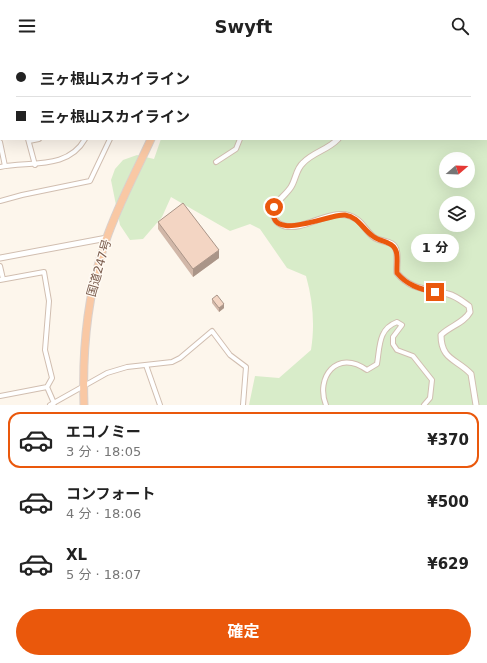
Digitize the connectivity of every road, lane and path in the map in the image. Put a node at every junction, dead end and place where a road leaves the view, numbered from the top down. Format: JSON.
{"nodes":[{"id":1,"x":28,"y":140,"type":"edge"},
{"id":2,"x":84,"y":140,"type":"edge"},
{"id":3,"x":110,"y":140,"type":"edge"},
{"id":4,"x":150,"y":140,"type":"edge"},
{"id":5,"x":240,"y":140,"type":"edge"},
{"id":6,"x":337,"y":140,"type":"edge"},
{"id":7,"x":0,"y":142,"type":"edge"},
{"id":8,"x":216,"y":162,"type":"dead end"},
{"id":9,"x":35,"y":165,"type":"junction"},
{"id":10,"x":5,"y":166,"type":"junction"},
{"id":11,"x":0,"y":167,"type":"edge"},
{"id":12,"x":0,"y":201,"type":"edge"},
{"id":13,"x":107,"y":238,"type":"junction"},
{"id":14,"x":0,"y":258,"type":"edge"},
{"id":15,"x":0,"y":266,"type":"edge"},
{"id":16,"x":1,"y":279,"type":"edge"},
{"id":17,"x":146,"y":365,"type":"junction"},
{"id":18,"x":47,"y":387,"type":"junction"},
{"id":19,"x":83,"y":388,"type":"junction"},
{"id":20,"x":0,"y":396,"type":"edge"},
{"id":21,"x":52,"y":404,"type":"edge"},
{"id":22,"x":84,"y":405,"type":"edge"},
{"id":23,"x":160,"y":405,"type":"edge"},
{"id":24,"x":243,"y":405,"type":"edge"},
{"id":25,"x":326,"y":405,"type":"edge"},
{"id":26,"x":424,"y":405,"type":"edge"},
{"id":27,"x":476,"y":405,"type":"edge"}],
"edges":[{"from":1,"to":9,"type":"street"},
{"from":2,"to":9,"type":"street"},
{"from":3,"to":12,"type":"street"},
{"from":4,"to":13,"type":"highway","name":"国道247号"},
{"from":5,"to":8,"type":"street"},
{"from":6,"to":27,"type":"street"},
{"from":7,"to":10,"type":"street"},
{"from":9,"to":10,"type":"street"},
{"from":10,"to":11,"type":"street"},
{"from":13,"to":14,"type":"street"},
{"from":13,"to":19,"type":"highway","name":"国道247号"},
{"from":15,"to":16,"type":"street"},
{"from":16,"to":18,"type":"street"},
{"from":17,"to":19,"type":"street"},
{"from":17,"to":23,"type":"street"},
{"from":17,"to":24,"type":"street"},
{"from":18,"to":20,"type":"street"},
{"from":18,"to":21,"type":"street"},
{"from":19,"to":21,"type":"street"},
{"from":19,"to":22,"type":"highway","name":"国道247号"},
{"from":25,"to":26,"type":"street"}]}
